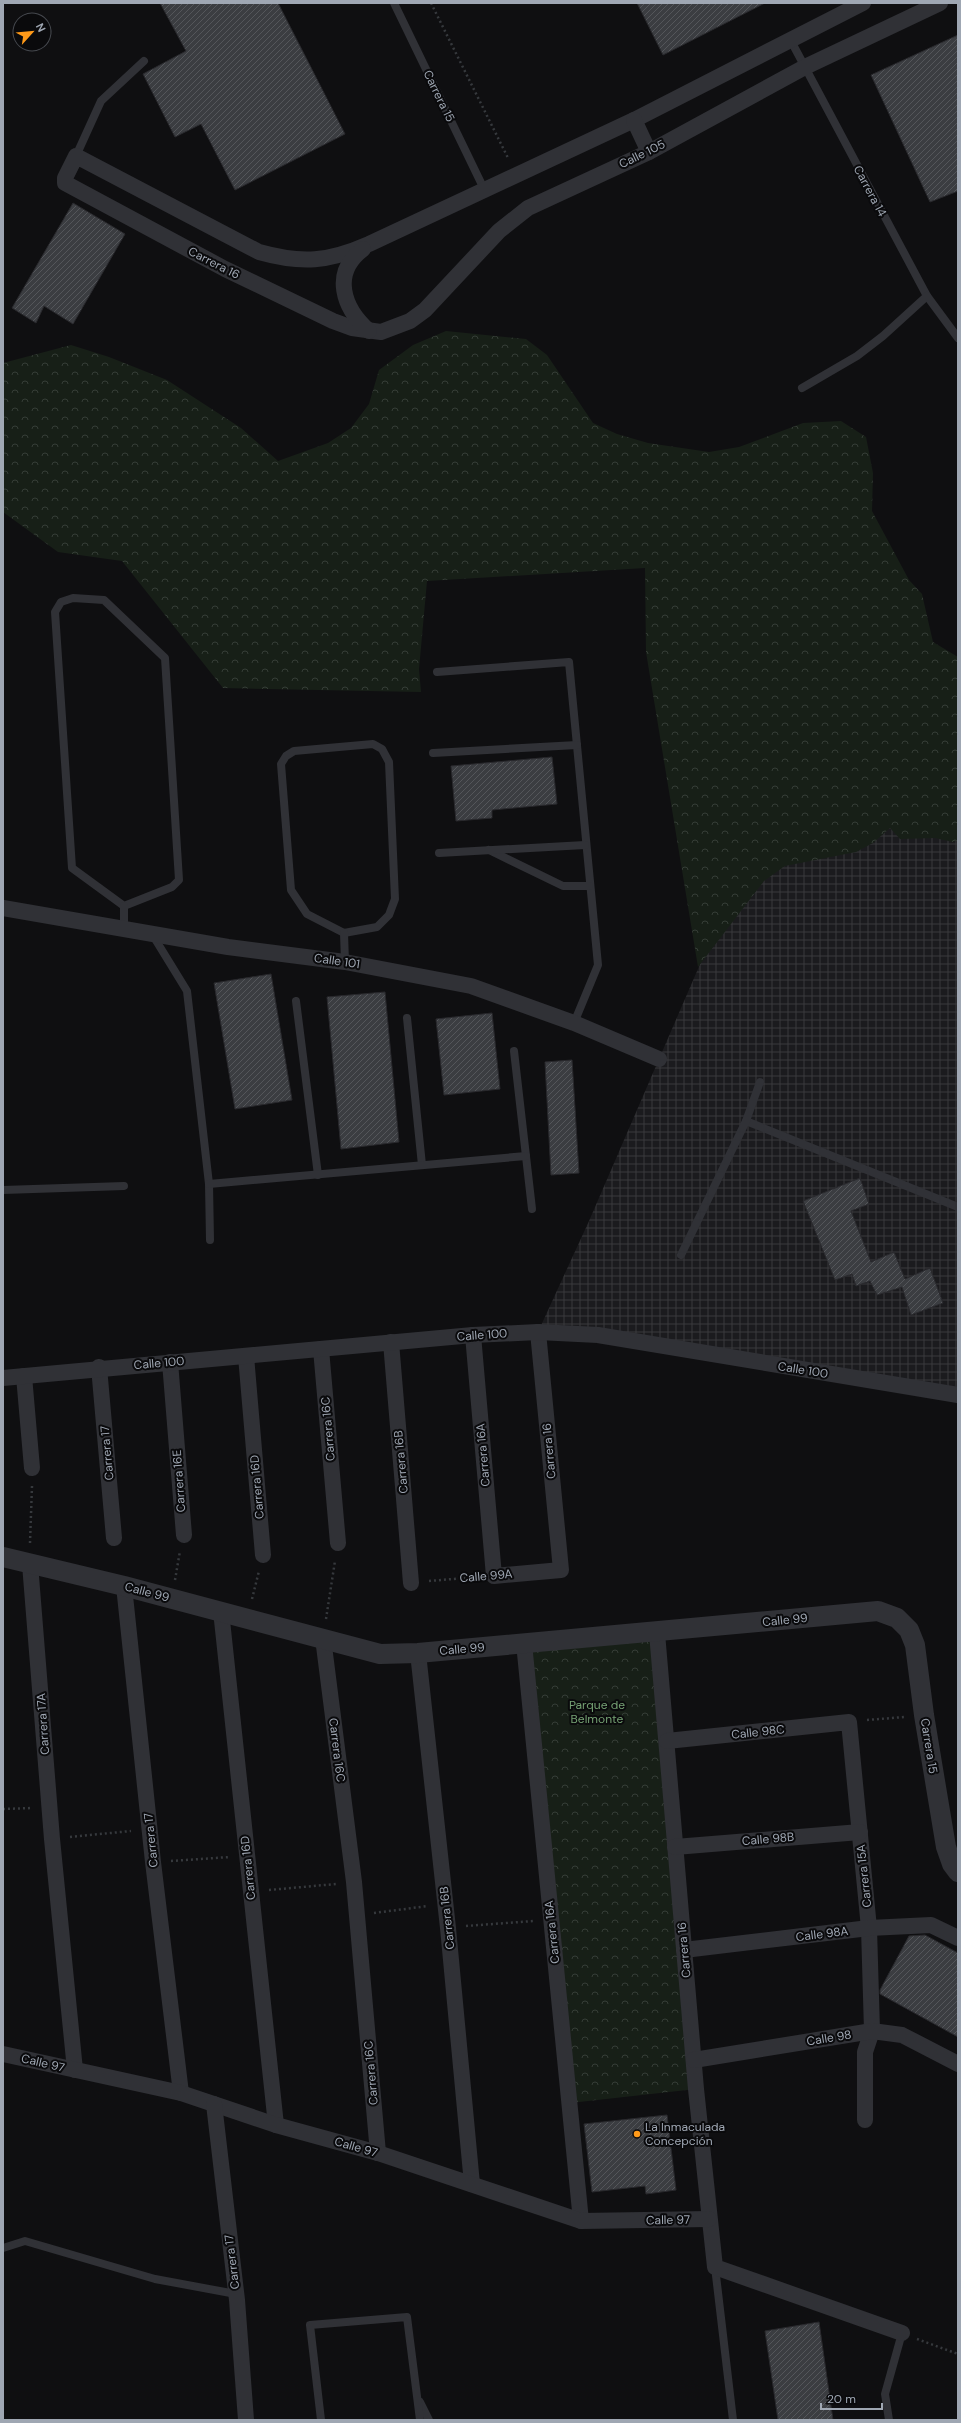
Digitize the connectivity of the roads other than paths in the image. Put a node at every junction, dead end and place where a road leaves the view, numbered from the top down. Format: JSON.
{"nodes":[{"id":1,"x":394,"y":3,"type":"edge"},
{"id":2,"x":862,"y":3,"type":"edge"},
{"id":3,"x":940,"y":3,"type":"edge"},
{"id":4,"x":790,"y":39,"type":"junction"},
{"id":5,"x":144,"y":61,"type":"dead end"},
{"id":6,"x":805,"y":67,"type":"junction"},
{"id":7,"x":634,"y":120,"type":"junction"},
{"id":8,"x":649,"y":152,"type":"junction"},
{"id":9,"x":76,"y":156,"type":"junction"},
{"id":10,"x":484,"y":189,"type":"junction"},
{"id":11,"x":369,"y":244,"type":"junction"},
{"id":12,"x":927,"y":296,"type":"junction"},
{"id":13,"x":369,"y":330,"type":"junction"},
{"id":14,"x":958,"y":338,"type":"edge"},
{"id":15,"x":802,"y":388,"type":"dead end"},
{"id":16,"x":437,"y":672,"type":"dead end"},
{"id":17,"x":577,"y":745,"type":"junction"},
{"id":18,"x":433,"y":753,"type":"dead end"},
{"id":19,"x":585,"y":845,"type":"junction"},
{"id":20,"x":488,"y":850,"type":"junction"},
{"id":21,"x":439,"y":853,"type":"dead end"},
{"id":22,"x":589,"y":886,"type":"junction"},
{"id":23,"x":124,"y":906,"type":"junction"},
{"id":24,"x":3,"y":908,"type":"edge"},
{"id":25,"x":124,"y":928,"type":"junction"},
{"id":26,"x":344,"y":933,"type":"junction"},
{"id":27,"x":152,"y":934,"type":"junction"},
{"id":28,"x":346,"y":962,"type":"junction"},
{"id":29,"x":296,"y":1001,"type":"dead end"},
{"id":30,"x":407,"y":1018,"type":"dead end"},
{"id":31,"x":574,"y":1023,"type":"junction"},
{"id":32,"x":514,"y":1051,"type":"dead end"},
{"id":33,"x":659,"y":1059,"type":"dead end"},
{"id":34,"x":760,"y":1082,"type":"dead end"},
{"id":35,"x":746,"y":1121,"type":"junction"},
{"id":36,"x":526,"y":1156,"type":"junction"},
{"id":37,"x":422,"y":1165,"type":"junction"},
{"id":38,"x":318,"y":1175,"type":"junction"},
{"id":39,"x":209,"y":1184,"type":"junction"},
{"id":40,"x":124,"y":1186,"type":"dead end"},
{"id":41,"x":3,"y":1190,"type":"edge"},
{"id":42,"x":958,"y":1207,"type":"edge"},
{"id":43,"x":532,"y":1209,"type":"dead end"},
{"id":44,"x":210,"y":1240,"type":"dead end"},
{"id":45,"x":681,"y":1255,"type":"dead end"},
{"id":46,"x":538,"y":1332,"type":"junction"},
{"id":47,"x":473,"y":1334,"type":"junction"},
{"id":48,"x":391,"y":1342,"type":"junction"},
{"id":49,"x":321,"y":1349,"type":"junction"},
{"id":50,"x":246,"y":1356,"type":"junction"},
{"id":51,"x":170,"y":1362,"type":"junction"},
{"id":52,"x":100,"y":1367,"type":"junction"},
{"id":53,"x":24,"y":1376,"type":"junction"},
{"id":54,"x":3,"y":1378,"type":"edge"},
{"id":55,"x":958,"y":1395,"type":"edge"},
{"id":56,"x":32,"y":1468,"type":"road end"},
{"id":57,"x":184,"y":1535,"type":"road end"},
{"id":58,"x":114,"y":1538,"type":"dead end"},
{"id":59,"x":338,"y":1543,"type":"road end"},
{"id":60,"x":263,"y":1555,"type":"road end"},
{"id":61,"x":3,"y":1557,"type":"edge"},
{"id":62,"x":30,"y":1564,"type":"junction"},
{"id":63,"x":561,"y":1570,"type":"joint"},
{"id":64,"x":494,"y":1576,"type":"joint"},
{"id":65,"x":411,"y":1583,"type":"road end"},
{"id":66,"x":124,"y":1586,"type":"junction"},
{"id":67,"x":221,"y":1611,"type":"junction"},
{"id":68,"x":657,"y":1633,"type":"junction"},
{"id":69,"x":322,"y":1638,"type":"junction"},
{"id":70,"x":524,"y":1644,"type":"junction"},
{"id":71,"x":915,"y":1645,"type":"joint"},
{"id":72,"x":418,"y":1653,"type":"junction"},
{"id":73,"x":849,"y":1722,"type":"joint"},
{"id":74,"x":667,"y":1741,"type":"junction"},
{"id":75,"x":860,"y":1832,"type":"junction"},
{"id":76,"x":675,"y":1847,"type":"junction"},
{"id":77,"x":958,"y":1872,"type":"edge"},
{"id":78,"x":869,"y":1928,"type":"junction"},
{"id":79,"x":958,"y":1938,"type":"edge"},
{"id":80,"x":684,"y":1950,"type":"junction"},
{"id":81,"x":872,"y":2031,"type":"junction"},
{"id":82,"x":3,"y":2054,"type":"edge"},
{"id":83,"x":694,"y":2060,"type":"junction"},
{"id":84,"x":958,"y":2064,"type":"edge"},
{"id":85,"x":75,"y":2070,"type":"junction"},
{"id":86,"x":181,"y":2093,"type":"junction"},
{"id":87,"x":214,"y":2104,"type":"junction"},
{"id":88,"x":865,"y":2120,"type":"dead end"},
{"id":89,"x":276,"y":2124,"type":"junction"},
{"id":90,"x":378,"y":2153,"type":"junction"},
{"id":91,"x":472,"y":2184,"type":"junction"},
{"id":92,"x":709,"y":2219,"type":"junction"},
{"id":93,"x":581,"y":2221,"type":"junction"},
{"id":94,"x":3,"y":2248,"type":"edge"},
{"id":95,"x":715,"y":2266,"type":"junction"},
{"id":96,"x":236,"y":2294,"type":"junction"},
{"id":97,"x":902,"y":2333,"type":"joint"},
{"id":98,"x":418,"y":2398,"type":"junction"},
{"id":99,"x":246,"y":2420,"type":"edge"},
{"id":100,"x":321,"y":2420,"type":"edge"},
{"id":101,"x":420,"y":2420,"type":"edge"},
{"id":102,"x":429,"y":2420,"type":"edge"},
{"id":103,"x":733,"y":2420,"type":"edge"},
{"id":104,"x":889,"y":2420,"type":"edge"}],
"edges":[{"from":1,"to":10,"type":"lane","name":"Carrera 15"},
{"from":2,"to":4,"type":"street"},
{"from":3,"to":6,"type":"street","name":"Calle 105"},
{"from":4,"to":6,"type":"lane","name":"Carrera 14"},
{"from":4,"to":7,"type":"street"},
{"from":5,"to":9,"type":"lane"},
{"from":6,"to":8,"type":"street","name":"Calle 105"},
{"from":6,"to":12,"type":"lane","name":"Carrera 14"},
{"from":7,"to":8,"type":"street"},
{"from":7,"to":10,"type":"street"},
{"from":8,"to":13,"type":"street","name":"Calle 105"},
{"from":9,"to":11,"type":"street"},
{"from":9,"to":13,"type":"street","name":"Carrera 16"},
{"from":10,"to":11,"type":"street"},
{"from":11,"to":13,"type":"street"},
{"from":12,"to":14,"type":"lane","name":"Carrera 14"},
{"from":12,"to":15,"type":"lane"},
{"from":16,"to":17,"type":"lane"},
{"from":17,"to":18,"type":"lane"},
{"from":17,"to":19,"type":"lane"},
{"from":19,"to":20,"type":"lane"},
{"from":19,"to":22,"type":"lane"},
{"from":20,"to":21,"type":"lane"},
{"from":20,"to":22,"type":"lane"},
{"from":22,"to":31,"type":"lane"},
{"from":23,"to":23,"type":"lane"},
{"from":23,"to":25,"type":"lane"},
{"from":24,"to":25,"type":"street","name":"Calle 101"},
{"from":25,"to":27,"type":"street","name":"Calle 101"},
{"from":26,"to":26,"type":"lane"},
{"from":26,"to":28,"type":"lane"},
{"from":27,"to":28,"type":"street","name":"Calle 101"},
{"from":27,"to":39,"type":"lane"},
{"from":28,"to":31,"type":"street","name":"Calle 101"},
{"from":29,"to":38,"type":"lane"},
{"from":30,"to":37,"type":"lane"},
{"from":31,"to":33,"type":"street","name":"Calle 101"},
{"from":32,"to":36,"type":"lane"},
{"from":34,"to":35,"type":"lane"},
{"from":35,"to":42,"type":"lane"},
{"from":35,"to":45,"type":"lane"},
{"from":36,"to":37,"type":"lane"},
{"from":36,"to":43,"type":"lane"},
{"from":37,"to":38,"type":"lane"},
{"from":38,"to":39,"type":"lane"},
{"from":39,"to":44,"type":"lane"},
{"from":40,"to":41,"type":"lane"},
{"from":46,"to":47,"type":"street","name":"Calle 100"},
{"from":46,"to":55,"type":"street","name":"Calle 100"},
{"from":46,"to":63,"type":"street","name":"Carrera 16"},
{"from":47,"to":48,"type":"street","name":"Calle 100"},
{"from":47,"to":64,"type":"street","name":"Carrera 16A"},
{"from":48,"to":49,"type":"street","name":"Calle 100"},
{"from":48,"to":65,"type":"street","name":"Carrera 16B"},
{"from":49,"to":50,"type":"street","name":"Calle 100"},
{"from":49,"to":59,"type":"street","name":"Carrera 16C"},
{"from":50,"to":51,"type":"street","name":"Calle 100"},
{"from":50,"to":60,"type":"street","name":"Carrera 16D"},
{"from":51,"to":52,"type":"street","name":"Calle 100"},
{"from":51,"to":57,"type":"street","name":"Carrera 16E"},
{"from":52,"to":53,"type":"street","name":"Calle 100"},
{"from":52,"to":58,"type":"street","name":"Carrera 17"},
{"from":53,"to":54,"type":"street","name":"Calle 100"},
{"from":53,"to":56,"type":"street"},
{"from":61,"to":62,"type":"street","name":"Calle 99"},
{"from":62,"to":66,"type":"street","name":"Calle 99"},
{"from":62,"to":85,"type":"street","name":"Carrera 17A"},
{"from":63,"to":64,"type":"street","name":"Calle 99A"},
{"from":66,"to":67,"type":"street","name":"Calle 99"},
{"from":66,"to":86,"type":"street","name":"Carrera 17"},
{"from":67,"to":69,"type":"street","name":"Calle 99"},
{"from":67,"to":89,"type":"street","name":"Carrera 16D"},
{"from":68,"to":70,"type":"street","name":"Calle 99"},
{"from":68,"to":71,"type":"street","name":"Calle 99"},
{"from":68,"to":74,"type":"street","name":"Carrera 16"},
{"from":69,"to":72,"type":"street","name":"Calle 99"},
{"from":69,"to":90,"type":"street","name":"Carrera 16C"},
{"from":70,"to":72,"type":"street","name":"Calle 99"},
{"from":70,"to":93,"type":"street","name":"Carrera 16A"},
{"from":71,"to":77,"type":"street","name":"Carrera 15"},
{"from":72,"to":91,"type":"street","name":"Carrera 16B"},
{"from":73,"to":74,"type":"street","name":"Calle 98C"},
{"from":73,"to":75,"type":"street","name":"Carrera 15A"},
{"from":74,"to":76,"type":"street","name":"Carrera 16"},
{"from":75,"to":76,"type":"street","name":"Calle 98B"},
{"from":75,"to":78,"type":"street","name":"Carrera 15A"},
{"from":76,"to":80,"type":"street","name":"Carrera 16"},
{"from":78,"to":79,"type":"street","name":"Calle 98A"},
{"from":78,"to":80,"type":"street","name":"Calle 98A"},
{"from":78,"to":81,"type":"street","name":"Carrera 15A"},
{"from":80,"to":83,"type":"street","name":"Carrera 16"},
{"from":81,"to":83,"type":"street","name":"Calle 98"},
{"from":81,"to":84,"type":"street","name":"Calle 98"},
{"from":81,"to":88,"type":"street"},
{"from":82,"to":85,"type":"street","name":"Calle 97"},
{"from":83,"to":92,"type":"street","name":"Carrera 16"},
{"from":85,"to":86,"type":"street","name":"Calle 97"},
{"from":86,"to":87,"type":"street","name":"Calle 97"},
{"from":87,"to":89,"type":"street","name":"Calle 97"},
{"from":87,"to":96,"type":"street","name":"Carrera 17"},
{"from":89,"to":90,"type":"street","name":"Calle 97"},
{"from":90,"to":91,"type":"street","name":"Calle 97"},
{"from":91,"to":93,"type":"street","name":"Calle 97"},
{"from":92,"to":93,"type":"street","name":"Calle 97"},
{"from":92,"to":95,"type":"street","name":"Carrera 16"},
{"from":94,"to":96,"type":"lane"},
{"from":95,"to":97,"type":"street"},
{"from":95,"to":103,"type":"lane"},
{"from":96,"to":99,"type":"street","name":"Carrera 17"},
{"from":97,"to":104,"type":"lane"},
{"from":98,"to":100,"type":"lane"},
{"from":98,"to":101,"type":"lane"},
{"from":98,"to":102,"type":"lane"}]}
